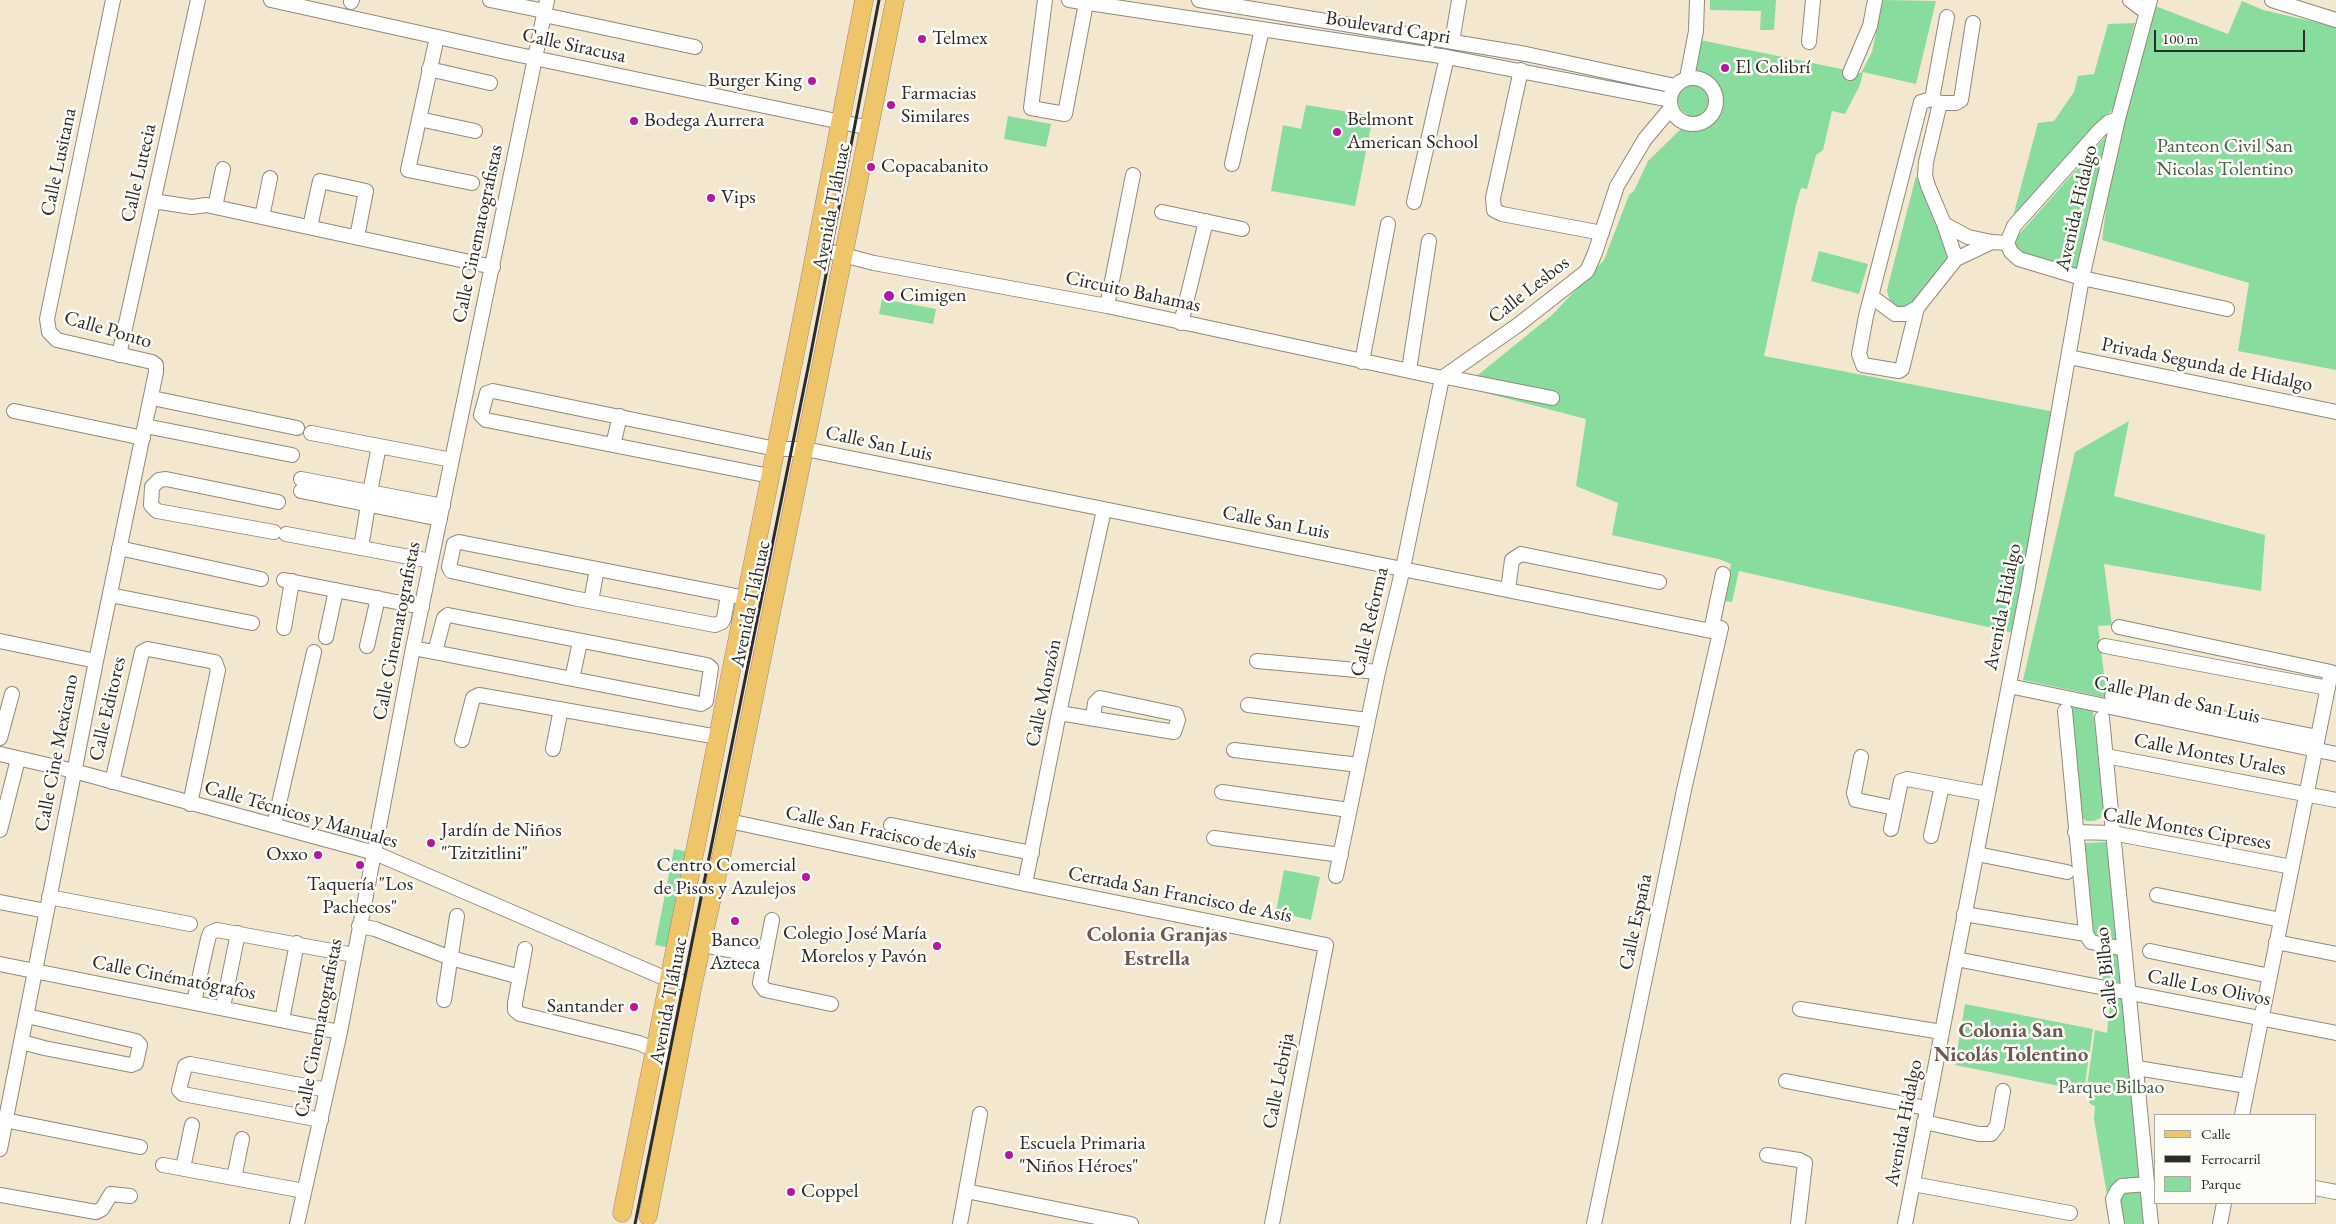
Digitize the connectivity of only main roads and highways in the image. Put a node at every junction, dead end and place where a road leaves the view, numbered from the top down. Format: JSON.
{"nodes":[{"id":1,"x":864,"y":0,"type":"edge"},
{"id":2,"x":895,"y":0,"type":"edge"},
{"id":3,"x":622,"y":1213,"type":"dead end"},
{"id":4,"x":648,"y":1216,"type":"dead end"}],
"edges":[{"from":1,"to":3,"type":"main road","name":"Avenida Tláhuac"},
{"from":2,"to":4,"type":"main road","name":"Avenida Tláhuac"}]}
